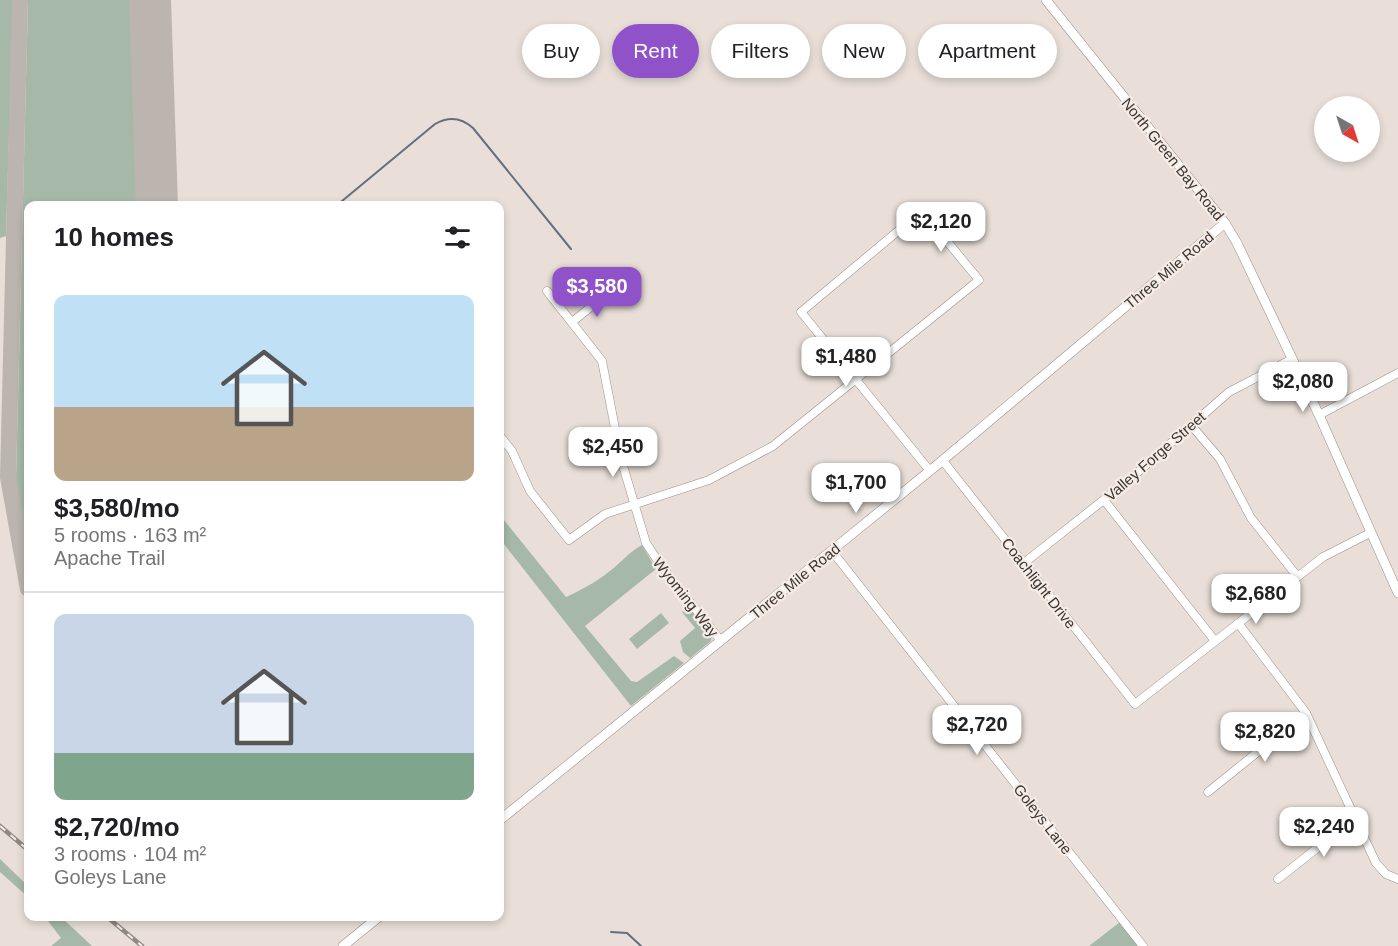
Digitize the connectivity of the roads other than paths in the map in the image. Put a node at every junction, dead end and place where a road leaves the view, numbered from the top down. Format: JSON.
{"nodes":[{"id":1,"x":1046,"y":0,"type":"edge"},
{"id":2,"x":1225,"y":223,"type":"junction"},
{"id":3,"x":547,"y":291,"type":"dead end"},
{"id":4,"x":607,"y":294,"type":"dead end"},
{"id":5,"x":572,"y":322,"type":"junction"},
{"id":6,"x":1292,"y":359,"type":"junction"},
{"id":7,"x":1398,"y":373,"type":"edge"},
{"id":8,"x":857,"y":381,"type":"junction"},
{"id":9,"x":1319,"y":415,"type":"junction"},
{"id":10,"x":1191,"y":425,"type":"junction"},
{"id":11,"x":504,"y":441,"type":"edge"},
{"id":12,"x":943,"y":461,"type":"junction"},
{"id":13,"x":930,"y":471,"type":"junction"},
{"id":14,"x":1104,"y":500,"type":"junction"},
{"id":15,"x":633,"y":504,"type":"junction"},
{"id":16,"x":1370,"y":533,"type":"junction"},
{"id":17,"x":832,"y":551,"type":"junction"},
{"id":18,"x":1024,"y":563,"type":"junction"},
{"id":19,"x":1297,"y":576,"type":"junction"},
{"id":20,"x":1398,"y":593,"type":"edge"},
{"id":21,"x":1238,"y":623,"type":"junction"},
{"id":22,"x":721,"y":641,"type":"junction"},
{"id":23,"x":1215,"y":641,"type":"junction"},
{"id":24,"x":1306,"y":713,"type":"junction"},
{"id":25,"x":1208,"y":792,"type":"dead end"},
{"id":26,"x":504,"y":817,"type":"edge"},
{"id":27,"x":1355,"y":818,"type":"junction"},
{"id":28,"x":1278,"y":879,"type":"dead end"},
{"id":29,"x":1398,"y":879,"type":"edge"},
{"id":30,"x":374,"y":921,"type":"edge"},
{"id":31,"x":343,"y":946,"type":"edge"},
{"id":32,"x":1143,"y":946,"type":"edge"}],
"edges":[{"from":1,"to":2,"type":"street","name":"North Green Bay Road"},
{"from":2,"to":6,"type":"street","name":"North Green Bay Road"},
{"from":2,"to":12,"type":"street","name":"Three Mile Road"},
{"from":3,"to":5,"type":"street","name":"Wyoming Way"},
{"from":4,"to":5,"type":"street"},
{"from":5,"to":15,"type":"street","name":"Wyoming Way"},
{"from":6,"to":9,"type":"street","name":"North Green Bay Road"},
{"from":6,"to":10,"type":"street","name":"Valley Forge Street"},
{"from":7,"to":9,"type":"street"},
{"from":8,"to":8,"type":"street"},
{"from":8,"to":13,"type":"street"},
{"from":8,"to":15,"type":"street"},
{"from":9,"to":16,"type":"street","name":"North Green Bay Road"},
{"from":10,"to":14,"type":"street","name":"Valley Forge Street"},
{"from":10,"to":19,"type":"street"},
{"from":11,"to":15,"type":"street"},
{"from":12,"to":13,"type":"street","name":"Three Mile Road"},
{"from":12,"to":18,"type":"street","name":"Coachlight Drive"},
{"from":13,"to":17,"type":"street","name":"Three Mile Road"},
{"from":14,"to":18,"type":"street","name":"Valley Forge Street"},
{"from":14,"to":23,"type":"street"},
{"from":15,"to":22,"type":"street","name":"Wyoming Way"},
{"from":16,"to":19,"type":"street"},
{"from":16,"to":20,"type":"street","name":"North Green Bay Road"},
{"from":17,"to":22,"type":"street","name":"Three Mile Road"},
{"from":17,"to":32,"type":"street","name":"Goleys Lane"},
{"from":18,"to":23,"type":"street","name":"Coachlight Drive"},
{"from":19,"to":21,"type":"street"},
{"from":21,"to":23,"type":"street"},
{"from":21,"to":24,"type":"street"},
{"from":22,"to":26,"type":"street","name":"Three Mile Road"},
{"from":24,"to":25,"type":"street"},
{"from":24,"to":27,"type":"street"},
{"from":27,"to":28,"type":"street"},
{"from":27,"to":29,"type":"street"},
{"from":30,"to":31,"type":"street"}]}
